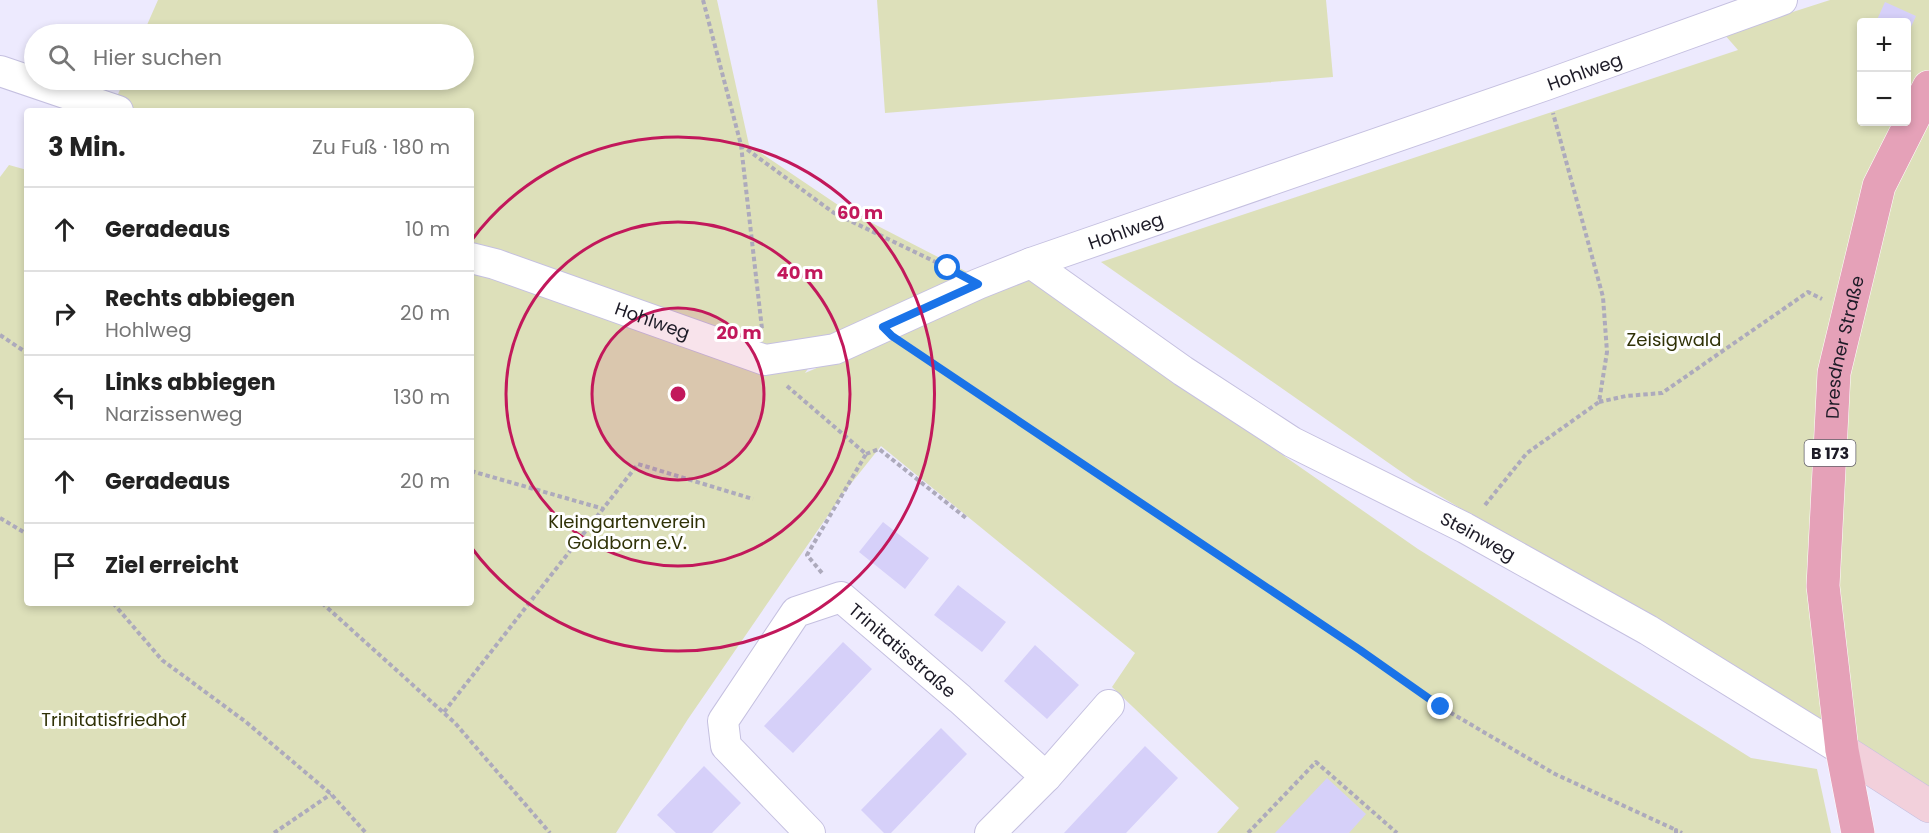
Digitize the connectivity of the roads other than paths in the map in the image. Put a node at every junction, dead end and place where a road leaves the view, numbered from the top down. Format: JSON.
{"nodes":[{"id":1,"x":1782,"y":0,"type":"edge"},
{"id":2,"x":0,"y":71,"type":"edge"},
{"id":3,"x":24,"y":79,"type":"edge"},
{"id":4,"x":1929,"y":87,"type":"edge"},
{"id":5,"x":56,"y":90,"type":"edge"},
{"id":6,"x":109,"y":108,"type":"edge"},
{"id":7,"x":474,"y":259,"type":"edge"},
{"id":8,"x":1030,"y":263,"type":"junction"},
{"id":9,"x":1109,"y":705,"type":"dead end"},
{"id":10,"x":1842,"y":750,"type":"junction"},
{"id":11,"x":1046,"y":777,"type":"junction"},
{"id":12,"x":1929,"y":806,"type":"edge"},
{"id":13,"x":810,"y":833,"type":"edge"},
{"id":14,"x":990,"y":833,"type":"edge"},
{"id":15,"x":1858,"y":833,"type":"edge"}],
"edges":[{"from":1,"to":8,"type":"street","name":"Hohlweg"},
{"from":2,"to":3,"type":"street"},
{"from":4,"to":10,"type":"main road","name":"Dresdner Straße","number":"B 173"},
{"from":5,"to":6,"type":"street"},
{"from":7,"to":8,"type":"street","name":"Hohlweg"},
{"from":8,"to":10,"type":"street","name":"Steinweg"},
{"from":9,"to":11,"type":"street"},
{"from":10,"to":12,"type":"street","name":"Steinweg"},
{"from":10,"to":15,"type":"main road","name":"Dresdner Straße","number":"B 173"},
{"from":11,"to":13,"type":"street","name":"Trinitatisstraße"},
{"from":11,"to":14,"type":"street"}]}
